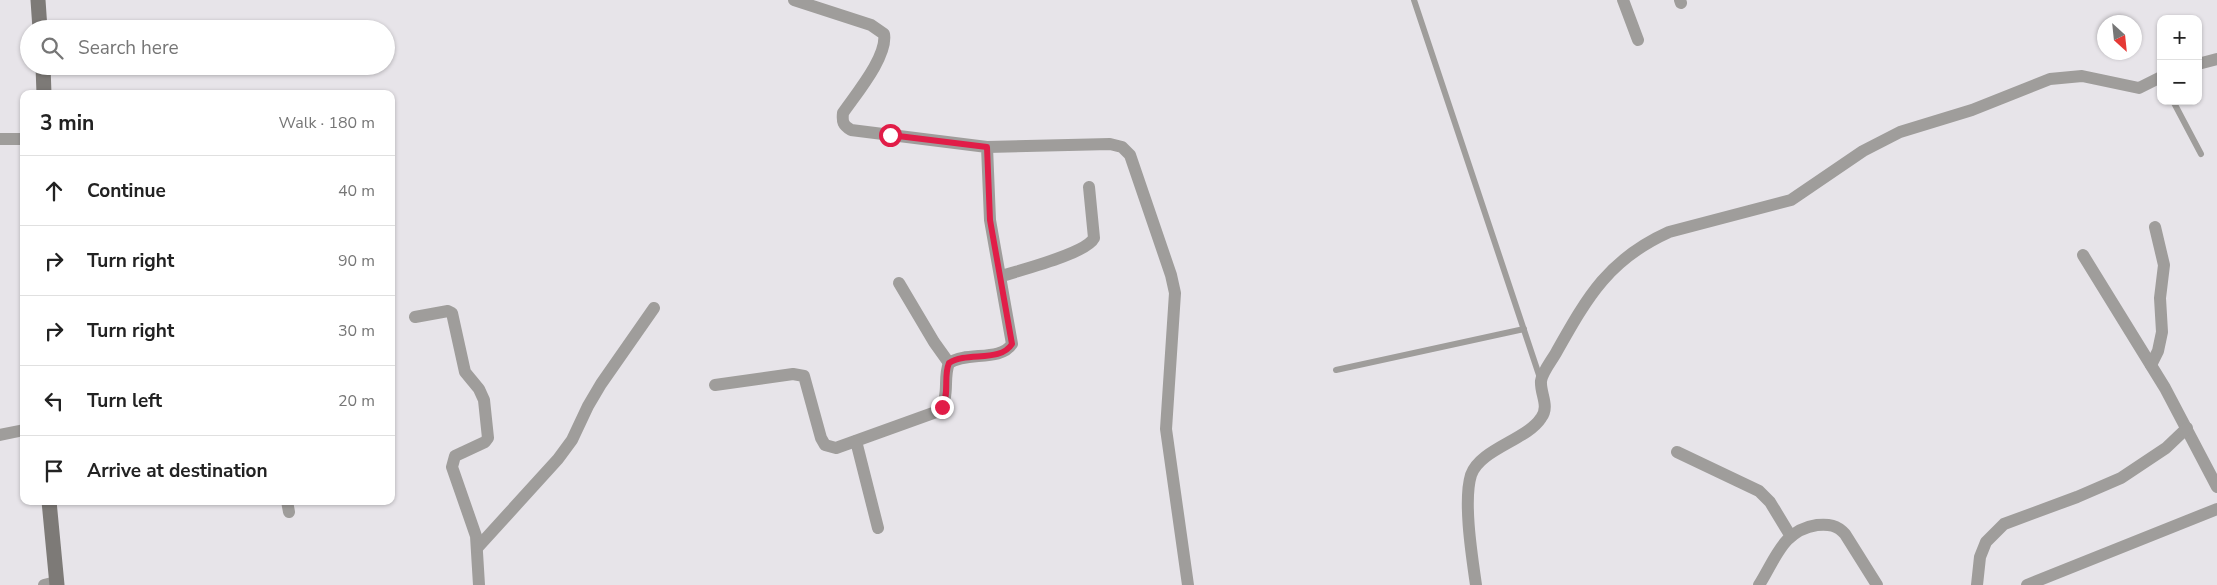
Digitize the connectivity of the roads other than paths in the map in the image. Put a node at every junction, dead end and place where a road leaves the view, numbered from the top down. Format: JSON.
{"nodes":[{"id":1,"x":38,"y":0,"type":"edge"},
{"id":2,"x":794,"y":0,"type":"edge"},
{"id":3,"x":1414,"y":0,"type":"edge"},
{"id":4,"x":1623,"y":0,"type":"edge"},
{"id":5,"x":39,"y":20,"type":"edge"},
{"id":6,"x":1638,"y":40,"type":"dead end"},
{"id":7,"x":2217,"y":59,"type":"edge"},
{"id":8,"x":2202,"y":63,"type":"edge"},
{"id":9,"x":44,"y":75,"type":"edge"},
{"id":10,"x":2157,"y":79,"type":"edge"},
{"id":11,"x":44,"y":90,"type":"edge"},
{"id":12,"x":2175,"y":105,"type":"edge"},
{"id":13,"x":0,"y":139,"type":"edge"},
{"id":14,"x":20,"y":139,"type":"edge"},
{"id":15,"x":987,"y":147,"type":"junction"},
{"id":16,"x":2201,"y":154,"type":"dead end"},
{"id":17,"x":1089,"y":187,"type":"dead end"},
{"id":18,"x":2155,"y":227,"type":"dead end"},
{"id":19,"x":2083,"y":255,"type":"dead end"},
{"id":20,"x":1002,"y":276,"type":"junction"},
{"id":21,"x":899,"y":283,"type":"dead end"},
{"id":22,"x":654,"y":308,"type":"dead end"},
{"id":23,"x":415,"y":317,"type":"dead end"},
{"id":24,"x":1524,"y":329,"type":"junction"},
{"id":25,"x":949,"y":363,"type":"junction"},
{"id":26,"x":2151,"y":365,"type":"junction"},
{"id":27,"x":1336,"y":370,"type":"dead end"},
{"id":28,"x":1541,"y":380,"type":"junction"},
{"id":29,"x":715,"y":385,"type":"dead end"},
{"id":30,"x":2187,"y":428,"type":"junction"},
{"id":31,"x":20,"y":431,"type":"edge"},
{"id":32,"x":0,"y":435,"type":"edge"},
{"id":33,"x":856,"y":442,"type":"junction"},
{"id":34,"x":1678,"y":452,"type":"dead end"},
{"id":35,"x":2217,"y":487,"type":"edge"},
{"id":36,"x":49,"y":505,"type":"edge"},
{"id":37,"x":2217,"y":510,"type":"edge"},
{"id":38,"x":878,"y":528,"type":"dead end"},
{"id":39,"x":1790,"y":535,"type":"junction"},
{"id":40,"x":478,"y":547,"type":"junction"},
{"id":41,"x":52,"y":584,"type":"edge"},
{"id":42,"x":479,"y":585,"type":"edge"},
{"id":43,"x":1188,"y":585,"type":"edge"},
{"id":44,"x":1476,"y":585,"type":"edge"},
{"id":45,"x":1759,"y":585,"type":"edge"},
{"id":46,"x":1877,"y":585,"type":"edge"},
{"id":47,"x":1977,"y":585,"type":"edge"},
{"id":48,"x":2027,"y":585,"type":"edge"}],
"edges":[{"from":1,"to":5,"type":"main road"},
{"from":2,"to":15,"type":"street"},
{"from":3,"to":24,"type":"lane"},
{"from":4,"to":6,"type":"street"},
{"from":7,"to":8,"type":"street"},
{"from":9,"to":11,"type":"main road"},
{"from":10,"to":28,"type":"street"},
{"from":12,"to":16,"type":"lane"},
{"from":13,"to":14,"type":"street"},
{"from":15,"to":20,"type":"street"},
{"from":15,"to":43,"type":"street"},
{"from":17,"to":20,"type":"street"},
{"from":18,"to":26,"type":"street"},
{"from":19,"to":26,"type":"street"},
{"from":20,"to":25,"type":"street"},
{"from":21,"to":25,"type":"street"},
{"from":22,"to":40,"type":"street"},
{"from":23,"to":40,"type":"street"},
{"from":24,"to":27,"type":"lane"},
{"from":24,"to":28,"type":"lane"},
{"from":25,"to":33,"type":"street"},
{"from":26,"to":30,"type":"street"},
{"from":28,"to":44,"type":"street"},
{"from":29,"to":33,"type":"street"},
{"from":30,"to":35,"type":"street"},
{"from":30,"to":47,"type":"street"},
{"from":31,"to":32,"type":"street"},
{"from":33,"to":38,"type":"street"},
{"from":34,"to":39,"type":"street"},
{"from":36,"to":41,"type":"main road"},
{"from":37,"to":48,"type":"street"},
{"from":39,"to":45,"type":"street"},
{"from":39,"to":46,"type":"street"},
{"from":40,"to":42,"type":"street"}]}
